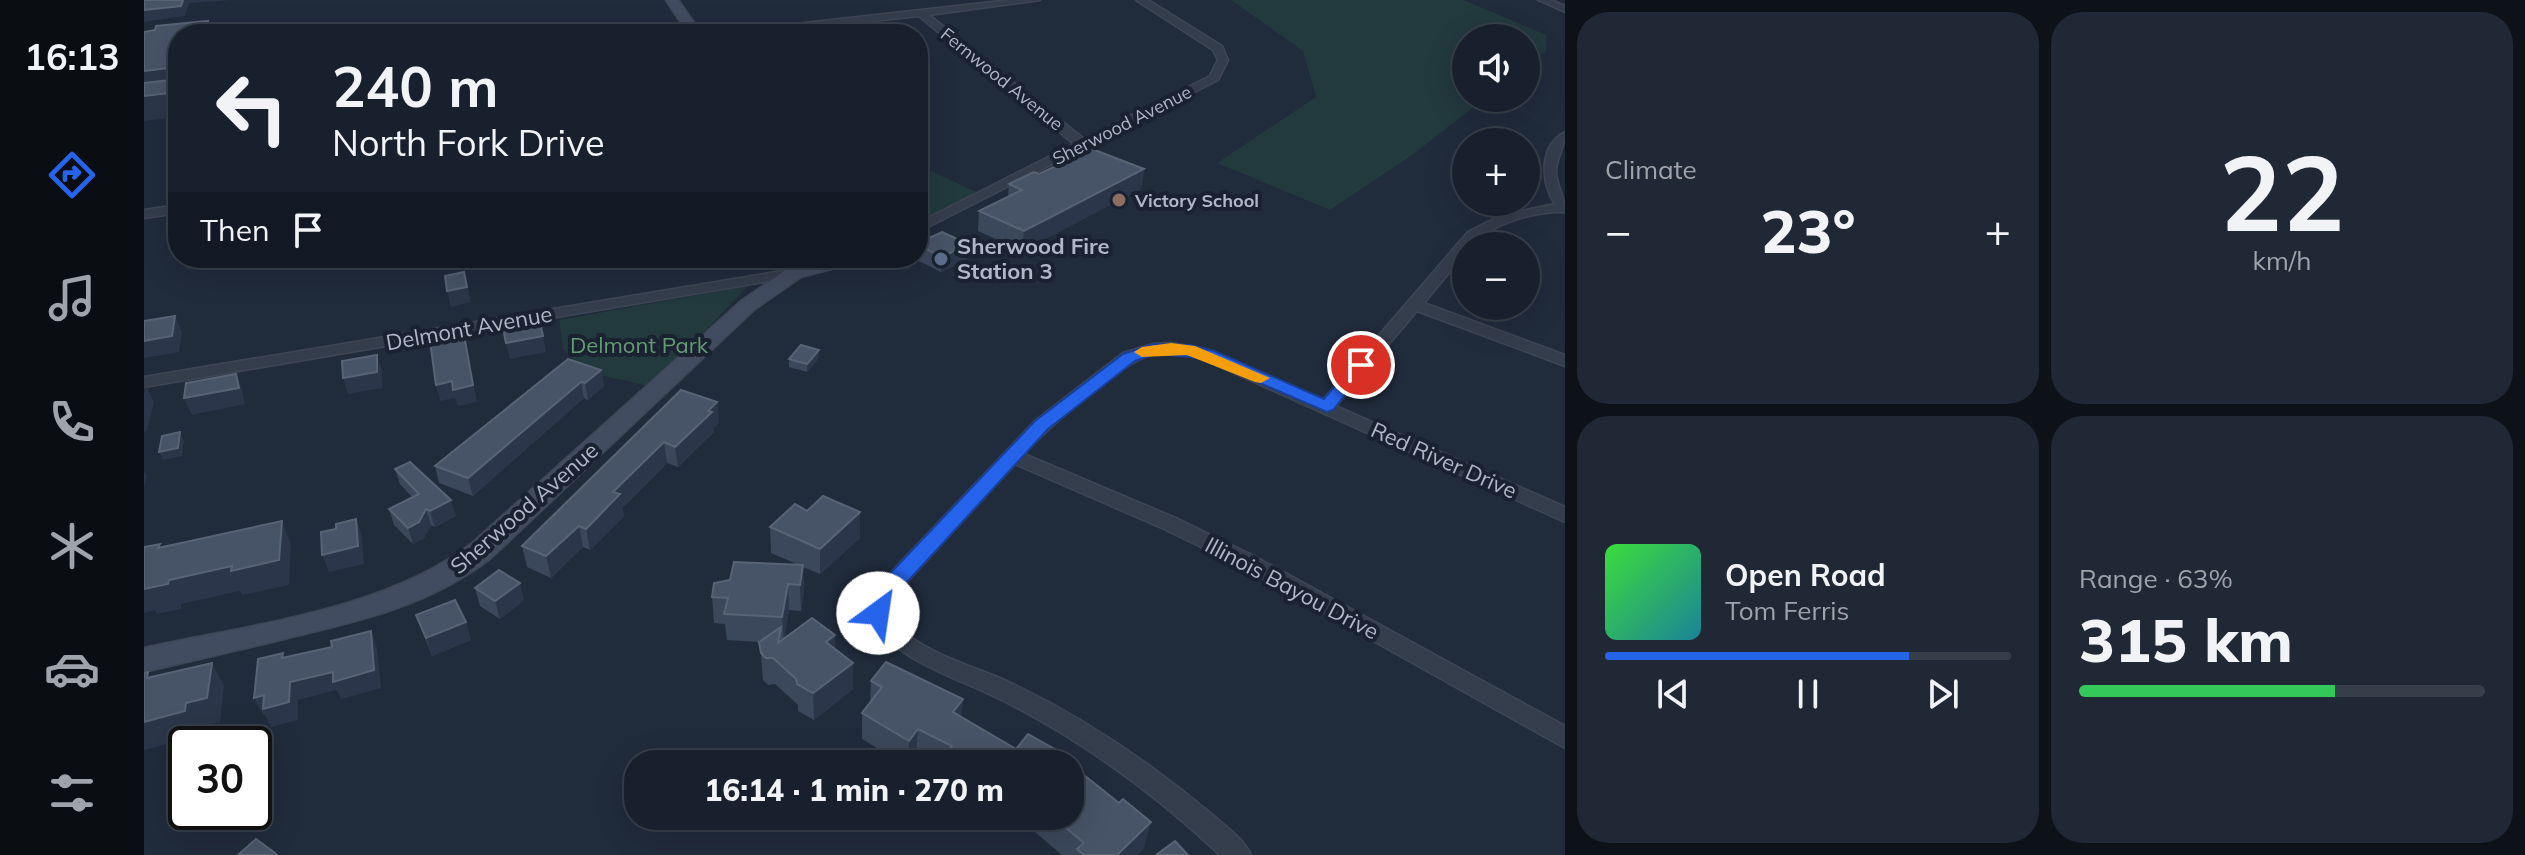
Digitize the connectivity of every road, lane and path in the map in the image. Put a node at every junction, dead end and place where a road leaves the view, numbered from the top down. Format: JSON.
{"nodes":[{"id":1,"x":672,"y":0,"type":"edge"},
{"id":2,"x":1035,"y":0,"type":"edge"},
{"id":3,"x":1141,"y":0,"type":"edge"},
{"id":4,"x":1543,"y":0,"type":"edge"},
{"id":5,"x":1565,"y":9,"type":"edge"},
{"id":6,"x":921,"y":13,"type":"junction"},
{"id":7,"x":688,"y":24,"type":"edge"},
{"id":8,"x":822,"y":24,"type":"edge"},
{"id":9,"x":1565,"y":136,"type":"edge"},
{"id":10,"x":1083,"y":145,"type":"junction"},
{"id":11,"x":1564,"y":208,"type":"edge"},
{"id":12,"x":168,"y":210,"type":"edge"},
{"id":13,"x":144,"y":214,"type":"edge"},
{"id":14,"x":928,"y":223,"type":"edge"},
{"id":15,"x":813,"y":268,"type":"edge"},
{"id":16,"x":794,"y":273,"type":"junction"},
{"id":17,"x":1413,"y":304,"type":"junction"},
{"id":18,"x":1565,"y":361,"type":"edge"},
{"id":19,"x":144,"y":382,"type":"edge"},
{"id":20,"x":1327,"y":406,"type":"junction"},
{"id":21,"x":1010,"y":455,"type":"junction"},
{"id":22,"x":1565,"y":515,"type":"edge"},
{"id":23,"x":144,"y":660,"type":"edge"},
{"id":24,"x":1565,"y":738,"type":"edge"},
{"id":25,"x":1238,"y":855,"type":"edge"}],
"edges":[{"from":1,"to":7,"type":"street"},
{"from":2,"to":6,"type":"street"},
{"from":3,"to":10,"type":"street","name":"Sherwood Avenue"},
{"from":4,"to":5,"type":"street"},
{"from":6,"to":8,"type":"street"},
{"from":6,"to":10,"type":"street","name":"Fernwood Avenue"},
{"from":9,"to":11,"type":"street"},
{"from":10,"to":14,"type":"street","name":"Sherwood Avenue"},
{"from":11,"to":17,"type":"street"},
{"from":12,"to":13,"type":"street"},
{"from":15,"to":16,"type":"street","name":"Sherwood Avenue"},
{"from":16,"to":19,"type":"street","name":"Delmont Avenue"},
{"from":16,"to":23,"type":"street","name":"Sherwood Avenue"},
{"from":17,"to":18,"type":"street"},
{"from":17,"to":20,"type":"street"},
{"from":20,"to":21,"type":"street","name":"Red River Drive"},
{"from":20,"to":22,"type":"street","name":"Red River Drive"},
{"from":21,"to":24,"type":"street","name":"Illinois Bayou Drive"},
{"from":21,"to":25,"type":"street","name":"Red River Drive"}]}
